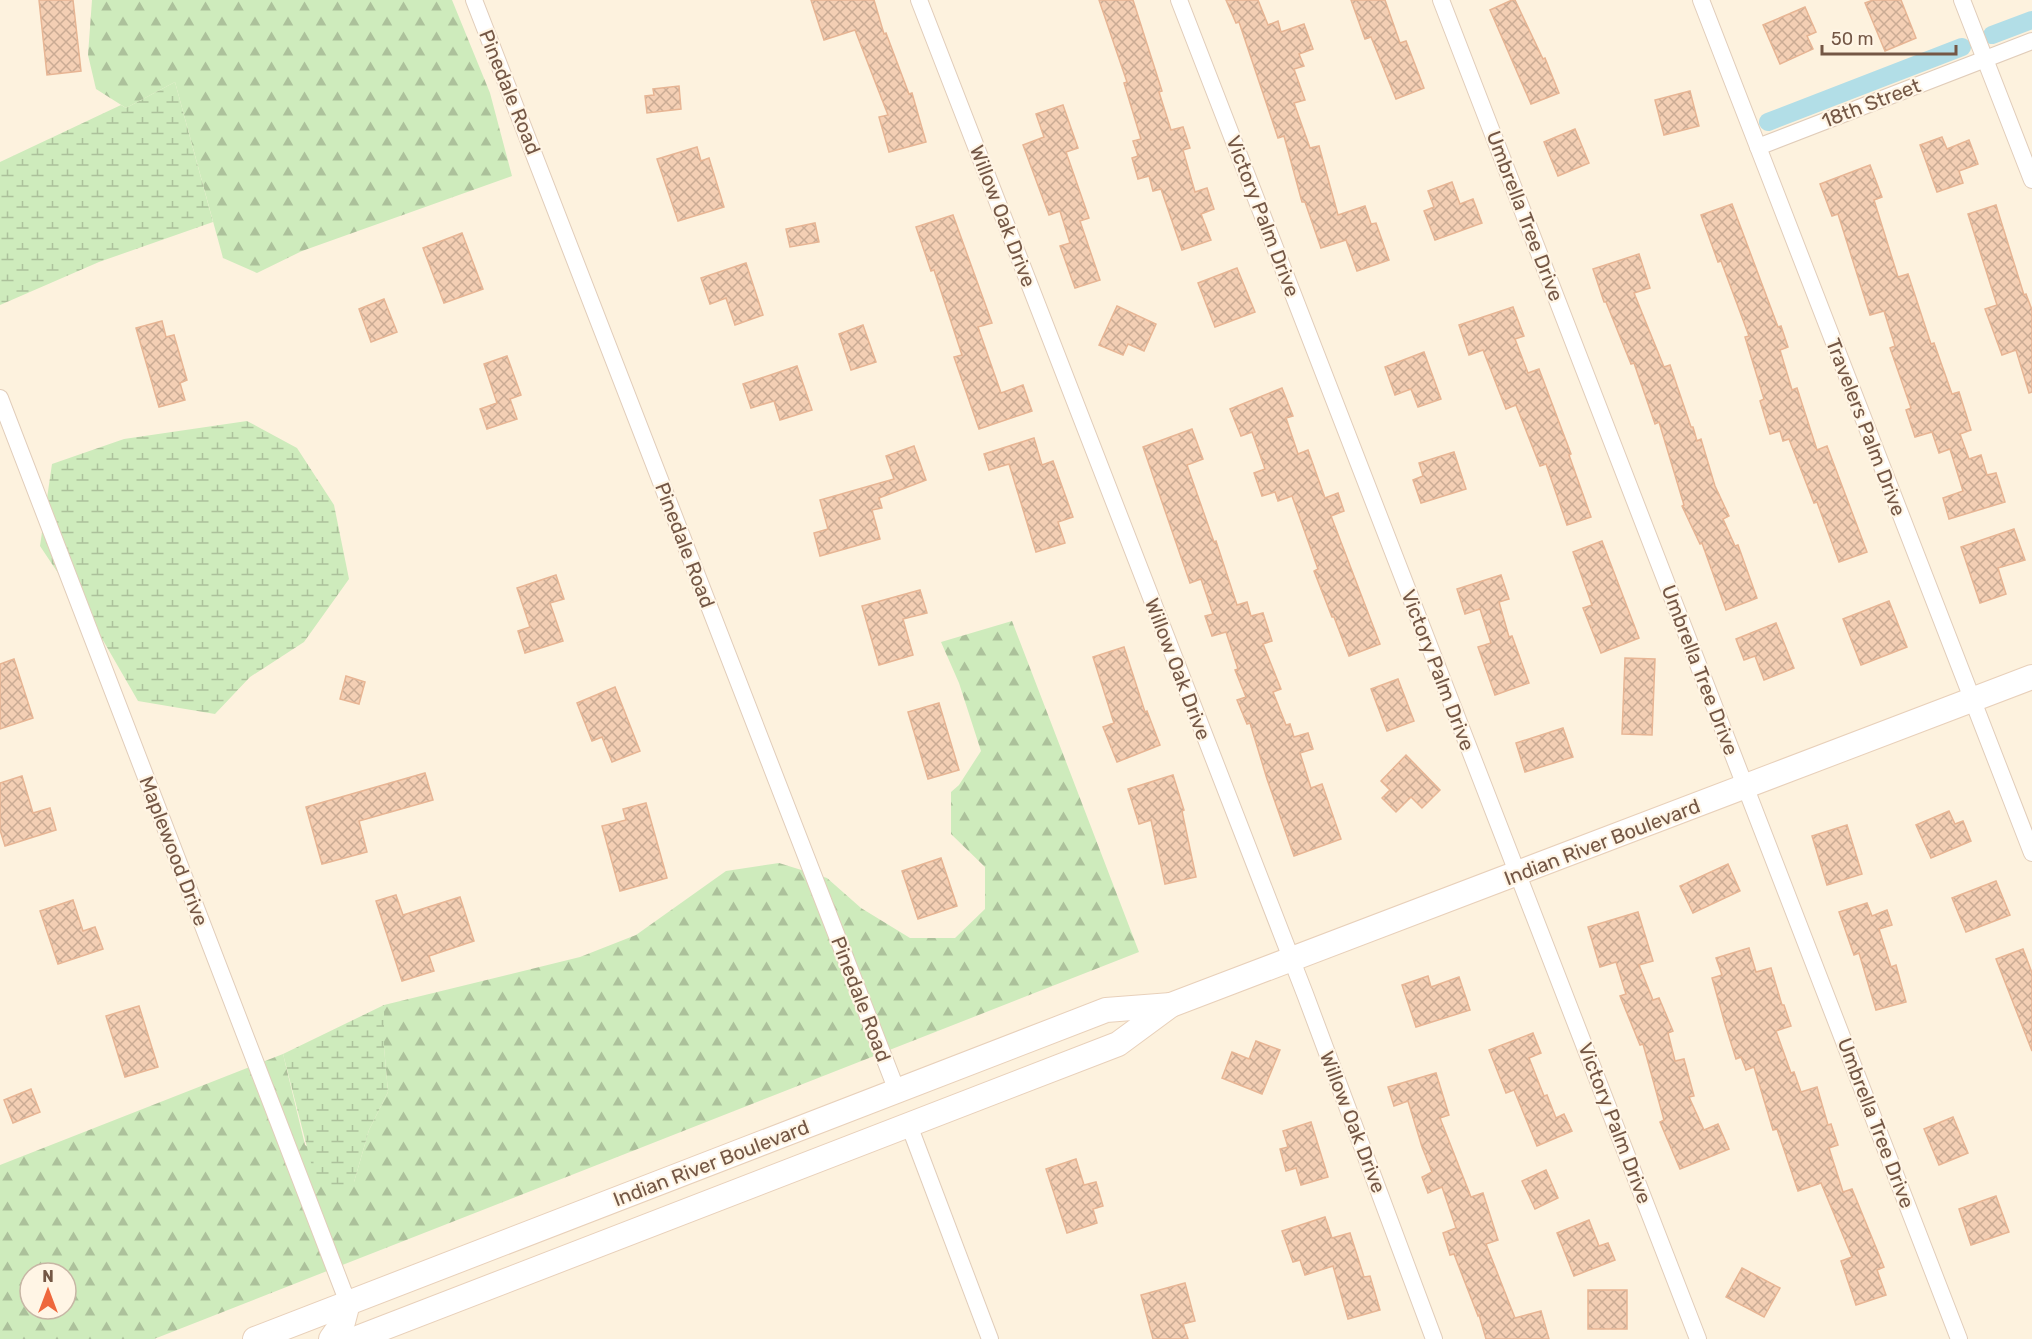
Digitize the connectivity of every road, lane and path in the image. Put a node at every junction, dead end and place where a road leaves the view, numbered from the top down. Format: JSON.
{"nodes":[{"id":1,"x":474,"y":0,"type":"edge"},
{"id":2,"x":919,"y":0,"type":"edge"},
{"id":3,"x":1179,"y":0,"type":"edge"},
{"id":4,"x":1442,"y":0,"type":"edge"},
{"id":5,"x":1701,"y":0,"type":"edge"},
{"id":6,"x":1962,"y":0,"type":"edge"},
{"id":7,"x":2032,"y":41,"type":"edge"},
{"id":8,"x":1985,"y":59,"type":"junction"},
{"id":9,"x":1758,"y":147,"type":"junction"},
{"id":10,"x":2032,"y":180,"type":"edge"},
{"id":11,"x":0,"y":398,"type":"edge"},
{"id":12,"x":2032,"y":676,"type":"edge"},
{"id":13,"x":1972,"y":700,"type":"junction"},
{"id":14,"x":1746,"y":787,"type":"junction"},
{"id":15,"x":2032,"y":854,"type":"edge"},
{"id":16,"x":1518,"y":874,"type":"junction"},
{"id":17,"x":1291,"y":960,"type":"junction"},
{"id":18,"x":1171,"y":1005,"type":"junction"},
{"id":19,"x":897,"y":1091,"type":"junction"},
{"id":20,"x":909,"y":1125,"type":"junction"},
{"id":21,"x":393,"y":1286,"type":"junction"},
{"id":22,"x":348,"y":1303,"type":"junction"},
{"id":23,"x":255,"y":1339,"type":"edge"},
{"id":24,"x":331,"y":1339,"type":"edge"},
{"id":25,"x":358,"y":1339,"type":"edge"},
{"id":26,"x":990,"y":1339,"type":"edge"},
{"id":27,"x":1434,"y":1339,"type":"edge"},
{"id":28,"x":1698,"y":1339,"type":"edge"},
{"id":29,"x":1959,"y":1339,"type":"edge"}],
"edges":[{"from":1,"to":19,"type":"street","name":"Pinedale Road"},
{"from":2,"to":17,"type":"street","name":"Willow Oak Drive"},
{"from":3,"to":16,"type":"street","name":"Victory Palm Drive"},
{"from":4,"to":14,"type":"street","name":"Umbrella Tree Drive"},
{"from":5,"to":9,"type":"street","name":"Travelers Palm Drive"},
{"from":6,"to":8,"type":"street"},
{"from":7,"to":8,"type":"street","name":"18th Street"},
{"from":8,"to":9,"type":"street","name":"18th Street"},
{"from":8,"to":10,"type":"street"},
{"from":9,"to":13,"type":"street","name":"Travelers Palm Drive"},
{"from":11,"to":22,"type":"street","name":"Maplewood Drive"},
{"from":12,"to":13,"type":"main road","name":"Indian River Boulevard"},
{"from":13,"to":14,"type":"main road","name":"Indian River Boulevard"},
{"from":13,"to":15,"type":"street","name":"Travelers Palm Drive"},
{"from":14,"to":16,"type":"main road","name":"Indian River Boulevard"},
{"from":14,"to":29,"type":"street","name":"Umbrella Tree Drive"},
{"from":16,"to":17,"type":"main road","name":"Indian River Boulevard"},
{"from":16,"to":28,"type":"street","name":"Victory Palm Drive"},
{"from":17,"to":18,"type":"main road","name":"Indian River Boulevard"},
{"from":17,"to":27,"type":"street","name":"Willow Oak Drive"},
{"from":18,"to":19,"type":"main road","name":"Indian River Boulevard"},
{"from":18,"to":20,"type":"main road","name":"Indian River Boulevard"},
{"from":19,"to":21,"type":"main road","name":"Indian River Boulevard"},
{"from":20,"to":25,"type":"main road","name":"Indian River Boulevard"},
{"from":20,"to":26,"type":"street"},
{"from":21,"to":22,"type":"main road","name":"Indian River Boulevard"},
{"from":21,"to":25,"type":"main road"},
{"from":22,"to":23,"type":"main road","name":"Indian River Boulevard"},
{"from":22,"to":24,"type":"main road"}]}
